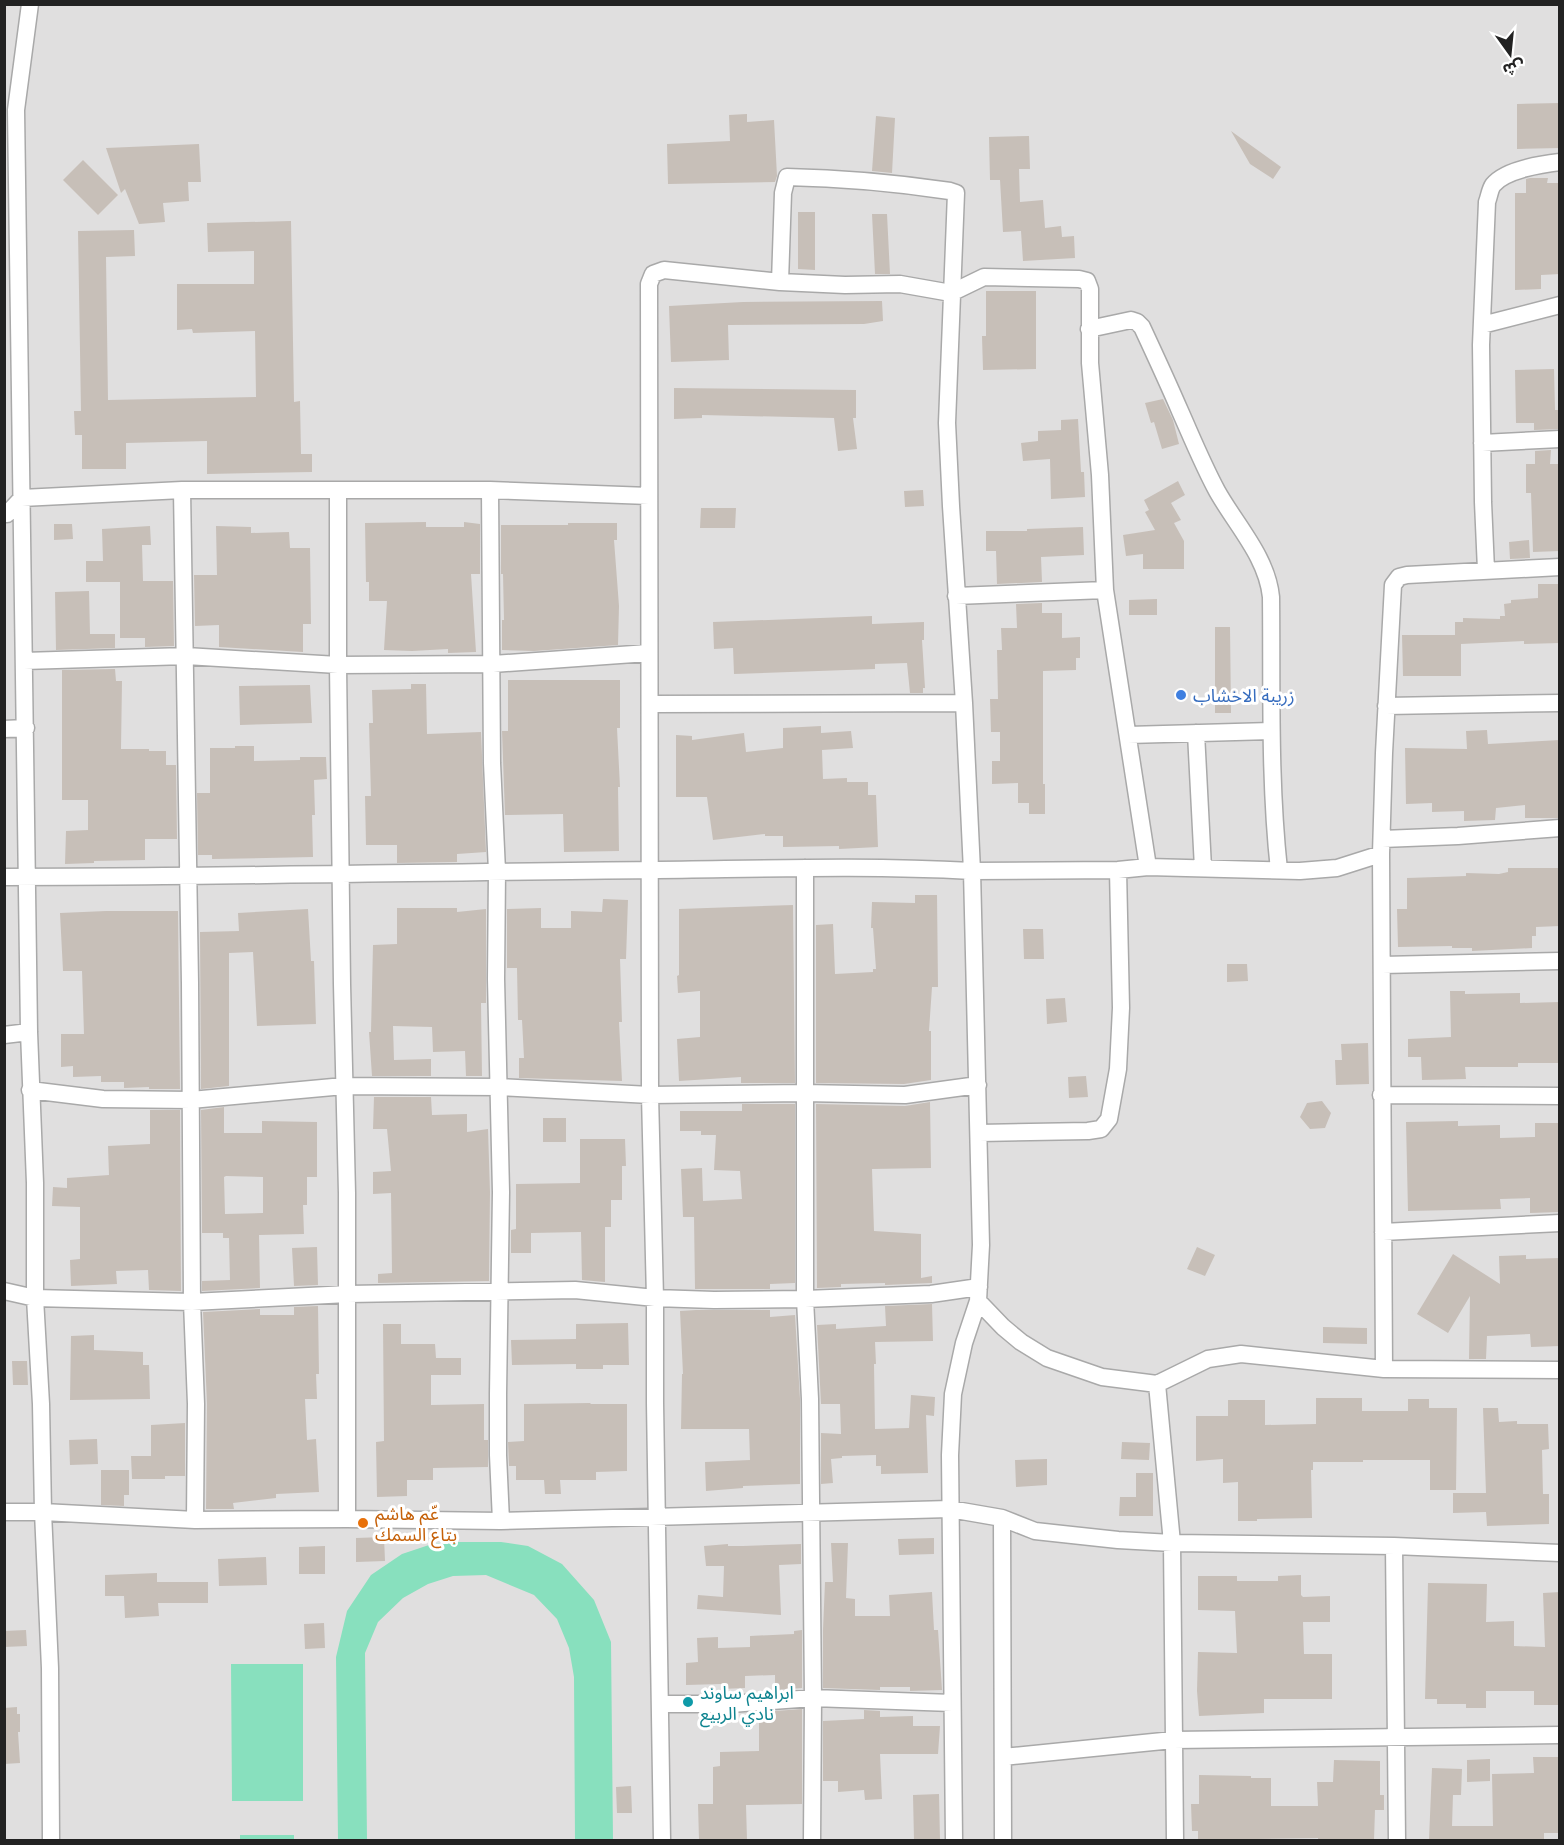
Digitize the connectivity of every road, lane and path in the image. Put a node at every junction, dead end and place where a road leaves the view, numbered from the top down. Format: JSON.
{"nodes":[{"id":1,"x":30,"y":4,"type":"edge"},
{"id":2,"x":10,"y":110,"type":"edge"},
{"id":3,"x":1560,"y":162,"type":"edge"},
{"id":4,"x":11,"y":250,"type":"edge"},
{"id":5,"x":780,"y":282,"type":"junction"},
{"id":6,"x":951,"y":292,"type":"junction"},
{"id":7,"x":1560,"y":305,"type":"edge"},
{"id":8,"x":1482,"y":324,"type":"junction"},
{"id":9,"x":1089,"y":329,"type":"junction"},
{"id":10,"x":1560,"y":439,"type":"edge"},
{"id":11,"x":1482,"y":443,"type":"junction"},
{"id":12,"x":182,"y":490,"type":"junction"},
{"id":13,"x":490,"y":490,"type":"junction"},
{"id":14,"x":338,"y":491,"type":"junction"},
{"id":15,"x":649,"y":496,"type":"junction"},
{"id":16,"x":22,"y":498,"type":"junction"},
{"id":17,"x":5,"y":513,"type":"edge"},
{"id":18,"x":1560,"y":567,"type":"edge"},
{"id":19,"x":1486,"y":570,"type":"junction"},
{"id":20,"x":1105,"y":590,"type":"junction"},
{"id":21,"x":956,"y":596,"type":"junction"},
{"id":22,"x":648,"y":654,"type":"junction"},
{"id":23,"x":186,"y":657,"type":"junction"},
{"id":24,"x":24,"y":661,"type":"junction"},
{"id":25,"x":338,"y":664,"type":"junction"},
{"id":26,"x":493,"y":664,"type":"junction"},
{"id":27,"x":964,"y":703,"type":"junction"},
{"id":28,"x":1560,"y":703,"type":"edge"},
{"id":29,"x":650,"y":704,"type":"junction"},
{"id":30,"x":1386,"y":706,"type":"junction"},
{"id":31,"x":26,"y":728,"type":"junction"},
{"id":32,"x":4,"y":729,"type":"edge"},
{"id":33,"x":1271,"y":731,"type":"junction"},
{"id":34,"x":1196,"y":733,"type":"junction"},
{"id":35,"x":1128,"y":735,"type":"junction"},
{"id":36,"x":1560,"y":828,"type":"edge"},
{"id":37,"x":1382,"y":847,"type":"junction"},
{"id":38,"x":1148,"y":867,"type":"junction"},
{"id":39,"x":805,"y":868,"type":"junction"},
{"id":40,"x":1203,"y":868,"type":"junction"},
{"id":41,"x":650,"y":870,"type":"junction"},
{"id":42,"x":1119,"y":870,"type":"junction"},
{"id":43,"x":1280,"y":870,"type":"junction"},
{"id":44,"x":497,"y":871,"type":"junction"},
{"id":45,"x":972,"y":871,"type":"junction"},
{"id":46,"x":188,"y":875,"type":"junction"},
{"id":47,"x":342,"y":875,"type":"junction"},
{"id":48,"x":4,"y":877,"type":"edge"},
{"id":49,"x":27,"y":877,"type":"junction"},
{"id":50,"x":1560,"y":961,"type":"edge"},
{"id":51,"x":1382,"y":965,"type":"junction"},
{"id":52,"x":29,"y":1032,"type":"junction"},
{"id":53,"x":4,"y":1035,"type":"edge"},
{"id":54,"x":978,"y":1085,"type":"junction"},
{"id":55,"x":344,"y":1086,"type":"junction"},
{"id":56,"x":499,"y":1087,"type":"junction"},
{"id":57,"x":30,"y":1090,"type":"junction"},
{"id":58,"x":804,"y":1093,"type":"junction"},
{"id":59,"x":650,"y":1095,"type":"junction"},
{"id":60,"x":1382,"y":1095,"type":"junction"},
{"id":61,"x":1560,"y":1096,"type":"edge"},
{"id":62,"x":191,"y":1100,"type":"junction"},
{"id":63,"x":979,"y":1134,"type":"junction"},
{"id":64,"x":1560,"y":1223,"type":"edge"},
{"id":65,"x":1383,"y":1232,"type":"junction"},
{"id":66,"x":499,"y":1290,"type":"junction"},
{"id":67,"x":4,"y":1291,"type":"edge"},
{"id":68,"x":348,"y":1294,"type":"junction"},
{"id":69,"x":979,"y":1294,"type":"junction"},
{"id":70,"x":35,"y":1298,"type":"junction"},
{"id":71,"x":656,"y":1298,"type":"junction"},
{"id":72,"x":806,"y":1299,"type":"junction"},
{"id":73,"x":192,"y":1302,"type":"junction"},
{"id":74,"x":1384,"y":1369,"type":"junction"},
{"id":75,"x":1560,"y":1370,"type":"edge"},
{"id":76,"x":1157,"y":1384,"type":"junction"},
{"id":77,"x":950,"y":1509,"type":"junction"},
{"id":78,"x":4,"y":1512,"type":"edge"},
{"id":79,"x":43,"y":1512,"type":"junction"},
{"id":80,"x":811,"y":1512,"type":"junction"},
{"id":81,"x":658,"y":1517,"type":"junction"},
{"id":82,"x":1002,"y":1518,"type":"junction"},
{"id":83,"x":347,"y":1519,"type":"junction"},
{"id":84,"x":195,"y":1520,"type":"junction"},
{"id":85,"x":501,"y":1521,"type":"junction"},
{"id":86,"x":1172,"y":1543,"type":"junction"},
{"id":87,"x":1394,"y":1546,"type":"junction"},
{"id":88,"x":1560,"y":1553,"type":"edge"},
{"id":89,"x":813,"y":1698,"type":"junction"},
{"id":90,"x":952,"y":1703,"type":"junction"},
{"id":91,"x":660,"y":1704,"type":"junction"},
{"id":92,"x":1560,"y":1735,"type":"edge"},
{"id":93,"x":1397,"y":1738,"type":"junction"},
{"id":94,"x":1173,"y":1740,"type":"junction"},
{"id":95,"x":1003,"y":1757,"type":"junction"},
{"id":96,"x":51,"y":1840,"type":"edge"},
{"id":97,"x":662,"y":1840,"type":"edge"},
{"id":98,"x":812,"y":1840,"type":"edge"},
{"id":99,"x":954,"y":1840,"type":"edge"},
{"id":100,"x":1003,"y":1840,"type":"edge"},
{"id":101,"x":1175,"y":1840,"type":"edge"},
{"id":102,"x":1397,"y":1840,"type":"edge"}],
"edges":[{"from":1,"to":2,"type":"street"},
{"from":2,"to":4,"type":"street"},
{"from":3,"to":8,"type":"street"},
{"from":4,"to":16,"type":"street"},
{"from":5,"to":6,"type":"street"},
{"from":5,"to":6,"type":"street"},
{"from":5,"to":15,"type":"street"},
{"from":6,"to":9,"type":"street"},
{"from":6,"to":21,"type":"street"},
{"from":7,"to":8,"type":"street"},
{"from":8,"to":11,"type":"street"},
{"from":9,"to":20,"type":"street"},
{"from":9,"to":33,"type":"street"},
{"from":10,"to":11,"type":"street"},
{"from":11,"to":19,"type":"street"},
{"from":12,"to":14,"type":"street"},
{"from":12,"to":16,"type":"street"},
{"from":12,"to":23,"type":"street"},
{"from":13,"to":14,"type":"street"},
{"from":13,"to":15,"type":"street"},
{"from":13,"to":26,"type":"street"},
{"from":14,"to":25,"type":"street"},
{"from":15,"to":22,"type":"street"},
{"from":16,"to":17,"type":"street"},
{"from":16,"to":24,"type":"street"},
{"from":18,"to":19,"type":"street"},
{"from":19,"to":30,"type":"street"},
{"from":20,"to":21,"type":"street"},
{"from":20,"to":35,"type":"street"},
{"from":21,"to":27,"type":"street"},
{"from":22,"to":26,"type":"street"},
{"from":22,"to":29,"type":"street"},
{"from":23,"to":24,"type":"street"},
{"from":23,"to":25,"type":"street"},
{"from":23,"to":46,"type":"street"},
{"from":24,"to":31,"type":"street"},
{"from":25,"to":26,"type":"street"},
{"from":25,"to":47,"type":"street"},
{"from":26,"to":44,"type":"street"},
{"from":27,"to":29,"type":"street"},
{"from":27,"to":45,"type":"street"},
{"from":28,"to":30,"type":"street"},
{"from":29,"to":41,"type":"street"},
{"from":30,"to":37,"type":"street"},
{"from":31,"to":32,"type":"street"},
{"from":31,"to":49,"type":"street"},
{"from":33,"to":34,"type":"street"},
{"from":33,"to":43,"type":"street"},
{"from":34,"to":35,"type":"street"},
{"from":34,"to":40,"type":"street"},
{"from":35,"to":38,"type":"street"},
{"from":36,"to":37,"type":"street"},
{"from":37,"to":43,"type":"street"},
{"from":37,"to":51,"type":"street"},
{"from":38,"to":40,"type":"street"},
{"from":38,"to":42,"type":"street"},
{"from":39,"to":41,"type":"street"},
{"from":39,"to":45,"type":"street"},
{"from":39,"to":58,"type":"street"},
{"from":40,"to":43,"type":"street"},
{"from":41,"to":44,"type":"street"},
{"from":41,"to":59,"type":"street"},
{"from":42,"to":45,"type":"street"},
{"from":42,"to":63,"type":"street"},
{"from":44,"to":47,"type":"street"},
{"from":44,"to":56,"type":"street"},
{"from":45,"to":54,"type":"street"},
{"from":46,"to":47,"type":"street"},
{"from":46,"to":49,"type":"street"},
{"from":46,"to":62,"type":"street"},
{"from":47,"to":55,"type":"street"},
{"from":48,"to":49,"type":"street"},
{"from":49,"to":52,"type":"street"},
{"from":50,"to":51,"type":"street"},
{"from":51,"to":60,"type":"street"},
{"from":52,"to":53,"type":"street"},
{"from":52,"to":57,"type":"street"},
{"from":54,"to":58,"type":"street"},
{"from":54,"to":63,"type":"street"},
{"from":55,"to":56,"type":"street"},
{"from":55,"to":62,"type":"street"},
{"from":55,"to":68,"type":"street"},
{"from":56,"to":59,"type":"street"},
{"from":56,"to":66,"type":"street"},
{"from":57,"to":62,"type":"street"},
{"from":57,"to":70,"type":"street"},
{"from":58,"to":59,"type":"street"},
{"from":58,"to":72,"type":"street"},
{"from":59,"to":71,"type":"street"},
{"from":60,"to":61,"type":"street"},
{"from":60,"to":65,"type":"street"},
{"from":62,"to":73,"type":"street"},
{"from":63,"to":69,"type":"street"},
{"from":64,"to":65,"type":"street"},
{"from":65,"to":74,"type":"street"},
{"from":66,"to":68,"type":"street"},
{"from":66,"to":71,"type":"street"},
{"from":66,"to":85,"type":"street"},
{"from":67,"to":70,"type":"street"},
{"from":68,"to":73,"type":"street"},
{"from":68,"to":83,"type":"street"},
{"from":69,"to":72,"type":"street"},
{"from":69,"to":76,"type":"street"},
{"from":69,"to":77,"type":"street"},
{"from":70,"to":73,"type":"street"},
{"from":70,"to":79,"type":"street"},
{"from":71,"to":72,"type":"street"},
{"from":71,"to":81,"type":"street"},
{"from":72,"to":80,"type":"street"},
{"from":73,"to":84,"type":"street"},
{"from":74,"to":75,"type":"street"},
{"from":74,"to":76,"type":"street"},
{"from":76,"to":86,"type":"street"},
{"from":77,"to":80,"type":"street"},
{"from":77,"to":82,"type":"street"},
{"from":77,"to":90,"type":"street"},
{"from":78,"to":79,"type":"street"},
{"from":79,"to":84,"type":"street"},
{"from":79,"to":96,"type":"street"},
{"from":80,"to":81,"type":"street"},
{"from":80,"to":89,"type":"street"},
{"from":81,"to":85,"type":"street"},
{"from":81,"to":91,"type":"street"},
{"from":82,"to":86,"type":"street"},
{"from":82,"to":95,"type":"street"},
{"from":83,"to":84,"type":"street"},
{"from":83,"to":85,"type":"street"},
{"from":86,"to":87,"type":"street"},
{"from":86,"to":94,"type":"street"},
{"from":87,"to":88,"type":"street"},
{"from":87,"to":93,"type":"street"},
{"from":89,"to":90,"type":"street"},
{"from":89,"to":91,"type":"street"},
{"from":89,"to":98,"type":"street"},
{"from":90,"to":99,"type":"street"},
{"from":91,"to":97,"type":"street"},
{"from":92,"to":93,"type":"street"},
{"from":93,"to":94,"type":"street"},
{"from":93,"to":102,"type":"street"},
{"from":94,"to":95,"type":"street"},
{"from":94,"to":101,"type":"street"},
{"from":95,"to":100,"type":"street"}]}
